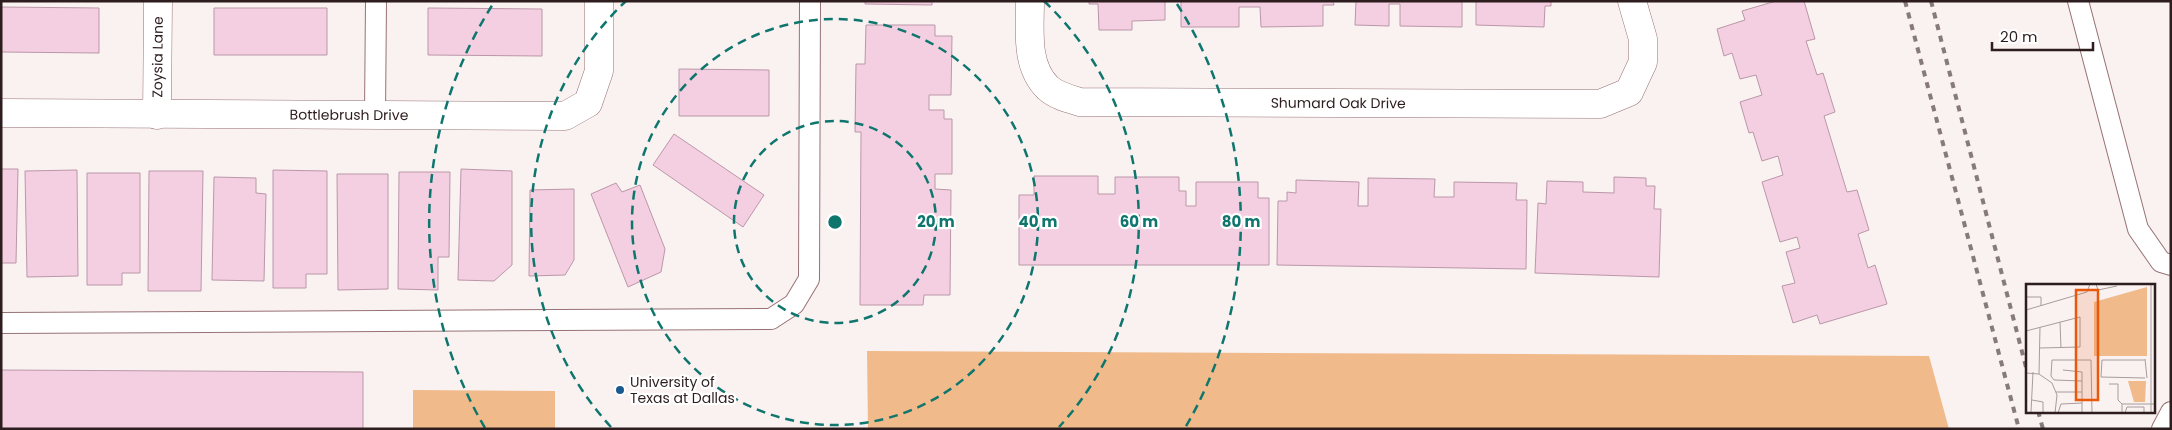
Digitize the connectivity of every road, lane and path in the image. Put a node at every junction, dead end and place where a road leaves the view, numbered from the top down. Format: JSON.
{"nodes":[{"id":1,"x":158,"y":1,"type":"edge"},
{"id":2,"x":376,"y":1,"type":"edge"},
{"id":3,"x":599,"y":1,"type":"edge"},
{"id":4,"x":810,"y":1,"type":"edge"},
{"id":5,"x":1030,"y":1,"type":"edge"},
{"id":6,"x":1632,"y":1,"type":"edge"},
{"id":7,"x":2078,"y":1,"type":"edge"},
{"id":8,"x":1,"y":113,"type":"edge"},
{"id":9,"x":375,"y":114,"type":"junction"},
{"id":10,"x":157,"y":115,"type":"junction"},
{"id":11,"x":2171,"y":265,"type":"edge"},
{"id":12,"x":1,"y":323,"type":"edge"},
{"id":13,"x":2171,"y":412,"type":"edge"},
{"id":14,"x":2162,"y":429,"type":"edge"}],
"edges":[{"from":1,"to":10,"type":"street","name":"Zoysia Lane"},
{"from":2,"to":9,"type":"lane"},
{"from":3,"to":9,"type":"street","name":"Bottlebrush Drive"},
{"from":4,"to":12,"type":"lane"},
{"from":5,"to":6,"type":"street","name":"Shumard Oak Drive"},
{"from":7,"to":11,"type":"lane"},
{"from":8,"to":10,"type":"street","name":"Bottlebrush Drive"},
{"from":9,"to":10,"type":"street","name":"Bottlebrush Drive"},
{"from":13,"to":14,"type":"lane"}]}
